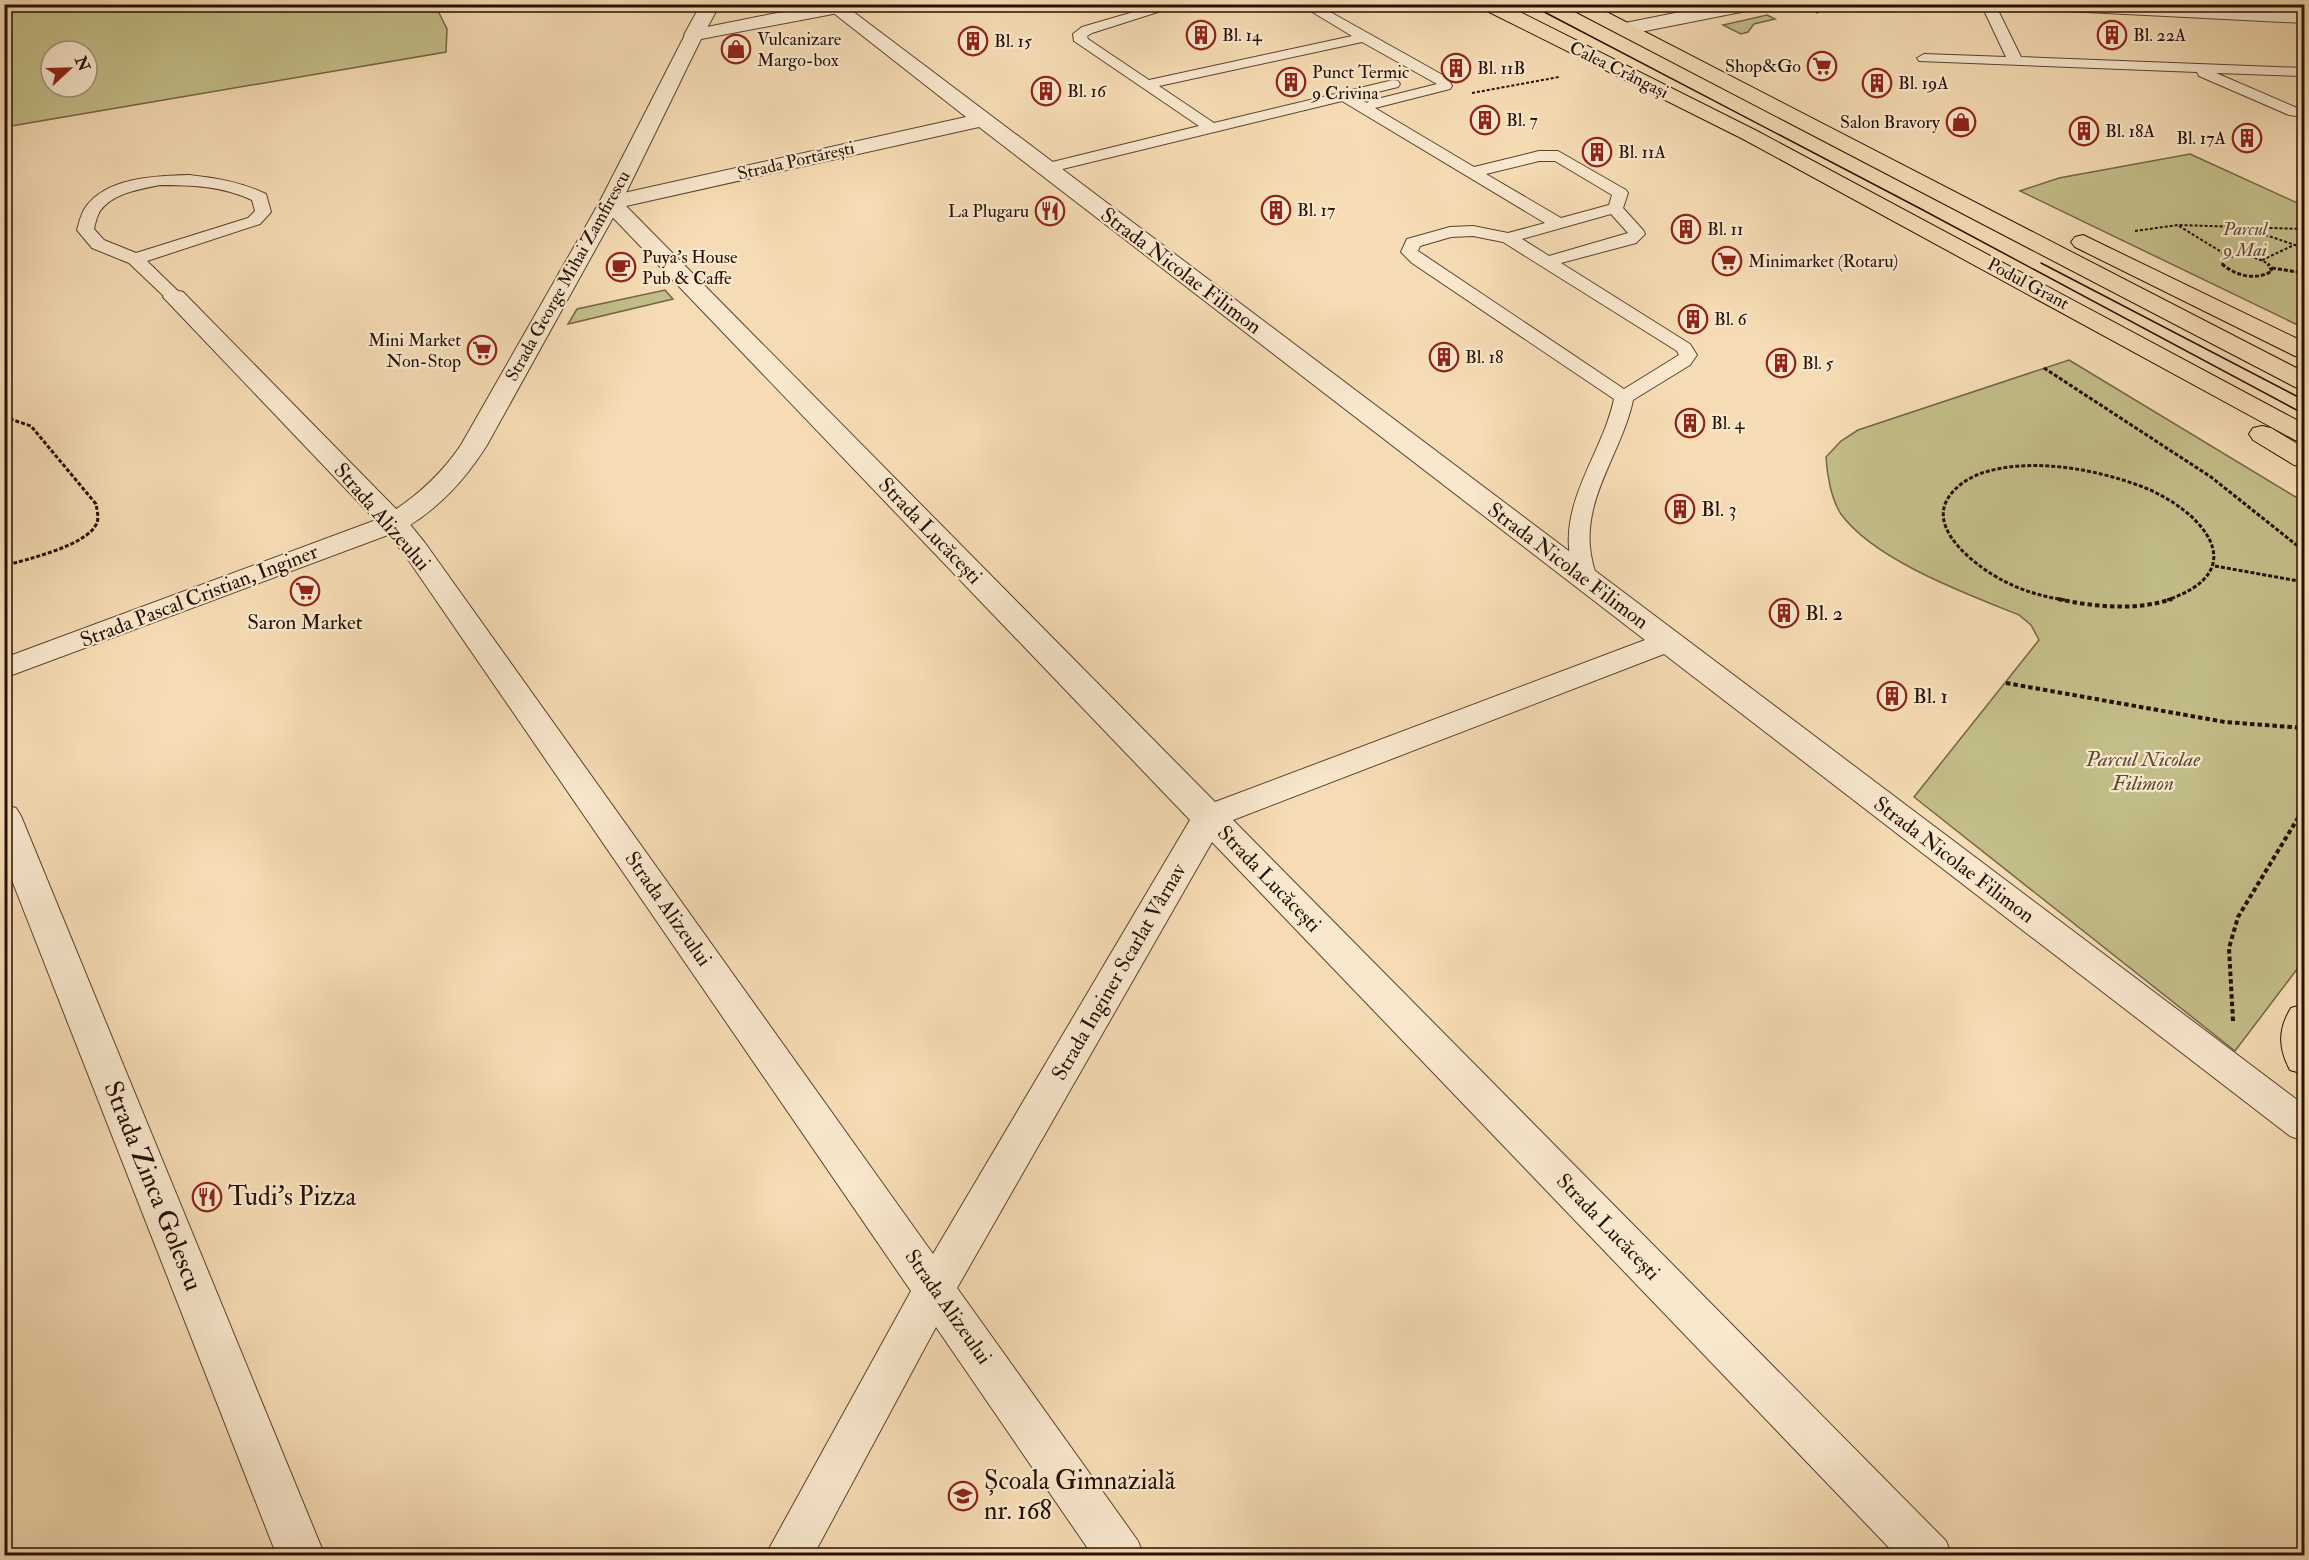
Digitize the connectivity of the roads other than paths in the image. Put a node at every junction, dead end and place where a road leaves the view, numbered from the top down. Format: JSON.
{"nodes":[{"id":1,"x":711,"y":4,"type":"edge"},
{"id":2,"x":1305,"y":4,"type":"edge"},
{"id":3,"x":1488,"y":4,"type":"edge"},
{"id":4,"x":1576,"y":4,"type":"edge"},
{"id":5,"x":1751,"y":4,"type":"edge"},
{"id":6,"x":1988,"y":4,"type":"edge"},
{"id":7,"x":2047,"y":4,"type":"edge"},
{"id":8,"x":1174,"y":5,"type":"edge"},
{"id":9,"x":840,"y":6,"type":"edge"},
{"id":10,"x":2237,"y":9,"type":"edge"},
{"id":11,"x":2304,"y":17,"type":"edge"},
{"id":12,"x":1625,"y":29,"type":"junction"},
{"id":13,"x":694,"y":35,"type":"junction"},
{"id":14,"x":1365,"y":37,"type":"junction"},
{"id":15,"x":1570,"y":46,"type":"junction"},
{"id":16,"x":1924,"y":58,"type":"dead end"},
{"id":17,"x":2016,"y":62,"type":"junction"},
{"id":18,"x":2192,"y":68,"type":"junction"},
{"id":19,"x":2304,"y":72,"type":"edge"},
{"id":20,"x":1393,"y":84,"type":"dead end"},
{"id":21,"x":1145,"y":85,"type":"junction"},
{"id":22,"x":1344,"y":96,"type":"junction"},
{"id":23,"x":1363,"y":107,"type":"junction"},
{"id":24,"x":2304,"y":113,"type":"edge"},
{"id":25,"x":982,"y":120,"type":"junction"},
{"id":26,"x":1801,"y":122,"type":"joint"},
{"id":27,"x":1211,"y":128,"type":"junction"},
{"id":28,"x":1750,"y":135,"type":"joint"},
{"id":29,"x":1046,"y":168,"type":"junction"},
{"id":30,"x":1473,"y":172,"type":"junction"},
{"id":31,"x":610,"y":202,"type":"junction"},
{"id":32,"x":1615,"y":208,"type":"junction"},
{"id":33,"x":1559,"y":224,"type":"junction"},
{"id":34,"x":2047,"y":225,"type":"dead end"},
{"id":35,"x":2068,"y":235,"type":"dead end"},
{"id":36,"x":1508,"y":238,"type":"junction"},
{"id":37,"x":135,"y":259,"type":"junction"},
{"id":38,"x":1547,"y":262,"type":"junction"},
{"id":39,"x":175,"y":297,"type":"joint"},
{"id":40,"x":2304,"y":351,"type":"edge"},
{"id":41,"x":2304,"y":382,"type":"edge"},
{"id":42,"x":1624,"y":397,"type":"junction"},
{"id":43,"x":2304,"y":434,"type":"edge"},
{"id":44,"x":2304,"y":459,"type":"edge"},
{"id":45,"x":394,"y":523,"type":"junction"},
{"id":46,"x":1586,"y":579,"type":"junction"},
{"id":47,"x":1668,"y":642,"type":"junction"},
{"id":48,"x":4,"y":669,"type":"edge"},
{"id":49,"x":4,"y":816,"type":"edge"},
{"id":50,"x":1209,"y":817,"type":"junction"},
{"id":51,"x":2304,"y":1017,"type":"edge"},
{"id":52,"x":2304,"y":1059,"type":"edge"},
{"id":53,"x":2304,"y":1126,"type":"edge"},
{"id":54,"x":935,"y":1288,"type":"junction"},
{"id":55,"x":301,"y":1556,"type":"edge"},
{"id":56,"x":788,"y":1556,"type":"edge"},
{"id":57,"x":1121,"y":1556,"type":"edge"},
{"id":58,"x":1929,"y":1556,"type":"edge"}],
"edges":[{"from":1,"to":13,"type":"street","name":"Strada George Mihai Zamfirescu"},
{"from":2,"to":14,"type":"lane"},
{"from":3,"to":15,"type":"main road","name":"Calea Crângași"},
{"from":4,"to":12,"type":"main road","name":"Calea Crângași"},
{"from":5,"to":12,"type":"street"},
{"from":6,"to":17,"type":"lane"},
{"from":7,"to":10,"type":"street"},
{"from":8,"to":21,"type":"lane"},
{"from":9,"to":13,"type":"street"},
{"from":9,"to":25,"type":"street","name":"Strada Nicolae Filimon"},
{"from":10,"to":11,"type":"street"},
{"from":12,"to":26,"type":"main road","name":"Calea Crângași"},
{"from":12,"to":34,"type":"main road"},
{"from":13,"to":31,"type":"street","name":"Strada George Mihai Zamfirescu"},
{"from":14,"to":21,"type":"lane"},
{"from":14,"to":23,"type":"lane"},
{"from":15,"to":28,"type":"main road","name":"Calea Crângași"},
{"from":15,"to":44,"type":"main road"},
{"from":16,"to":17,"type":"lane"},
{"from":17,"to":18,"type":"lane"},
{"from":18,"to":19,"type":"lane"},
{"from":18,"to":24,"type":"lane"},
{"from":20,"to":22,"type":"lane"},
{"from":21,"to":27,"type":"lane"},
{"from":22,"to":23,"type":"lane"},
{"from":22,"to":27,"type":"lane"},
{"from":23,"to":30,"type":"lane"},
{"from":25,"to":29,"type":"street","name":"Strada Nicolae Filimon"},
{"from":25,"to":31,"type":"street","name":"Strada Portărești"},
{"from":26,"to":41,"type":"main road","name":"Podul Grant"},
{"from":27,"to":29,"type":"lane"},
{"from":28,"to":43,"type":"main road","name":"Podul Grant"},
{"from":29,"to":46,"type":"street","name":"Strada Nicolae Filimon"},
{"from":30,"to":32,"type":"lane"},
{"from":30,"to":33,"type":"lane"},
{"from":31,"to":45,"type":"street","name":"Strada George Mihai Zamfirescu"},
{"from":31,"to":50,"type":"street","name":"Strada Lucăcești"},
{"from":32,"to":33,"type":"lane"},
{"from":32,"to":38,"type":"lane"},
{"from":33,"to":36,"type":"lane"},
{"from":35,"to":40,"type":"main road"},
{"from":36,"to":38,"type":"lane"},
{"from":36,"to":42,"type":"lane"},
{"from":37,"to":37,"type":"lane"},
{"from":37,"to":39,"type":"lane"},
{"from":38,"to":42,"type":"lane"},
{"from":39,"to":45,"type":"street","name":"Strada Alizeului"},
{"from":42,"to":46,"type":"lane"},
{"from":45,"to":48,"type":"street","name":"Strada Pascal Cristian, Inginer"},
{"from":45,"to":54,"type":"street","name":"Strada Alizeului"},
{"from":46,"to":47,"type":"street","name":"Strada Nicolae Filimon"},
{"from":47,"to":50,"type":"street"},
{"from":47,"to":53,"type":"street","name":"Strada Nicolae Filimon"},
{"from":49,"to":55,"type":"street","name":"Strada Zinca Golescu"},
{"from":50,"to":54,"type":"street","name":"Strada Inginer Scarlat Vârnav"},
{"from":50,"to":58,"type":"street","name":"Strada Lucăcești"},
{"from":51,"to":52,"type":"main road"},
{"from":54,"to":56,"type":"street","name":"Strada Inginer Scarlat Vârnav"},
{"from":54,"to":57,"type":"street","name":"Strada Alizeului"}]}
